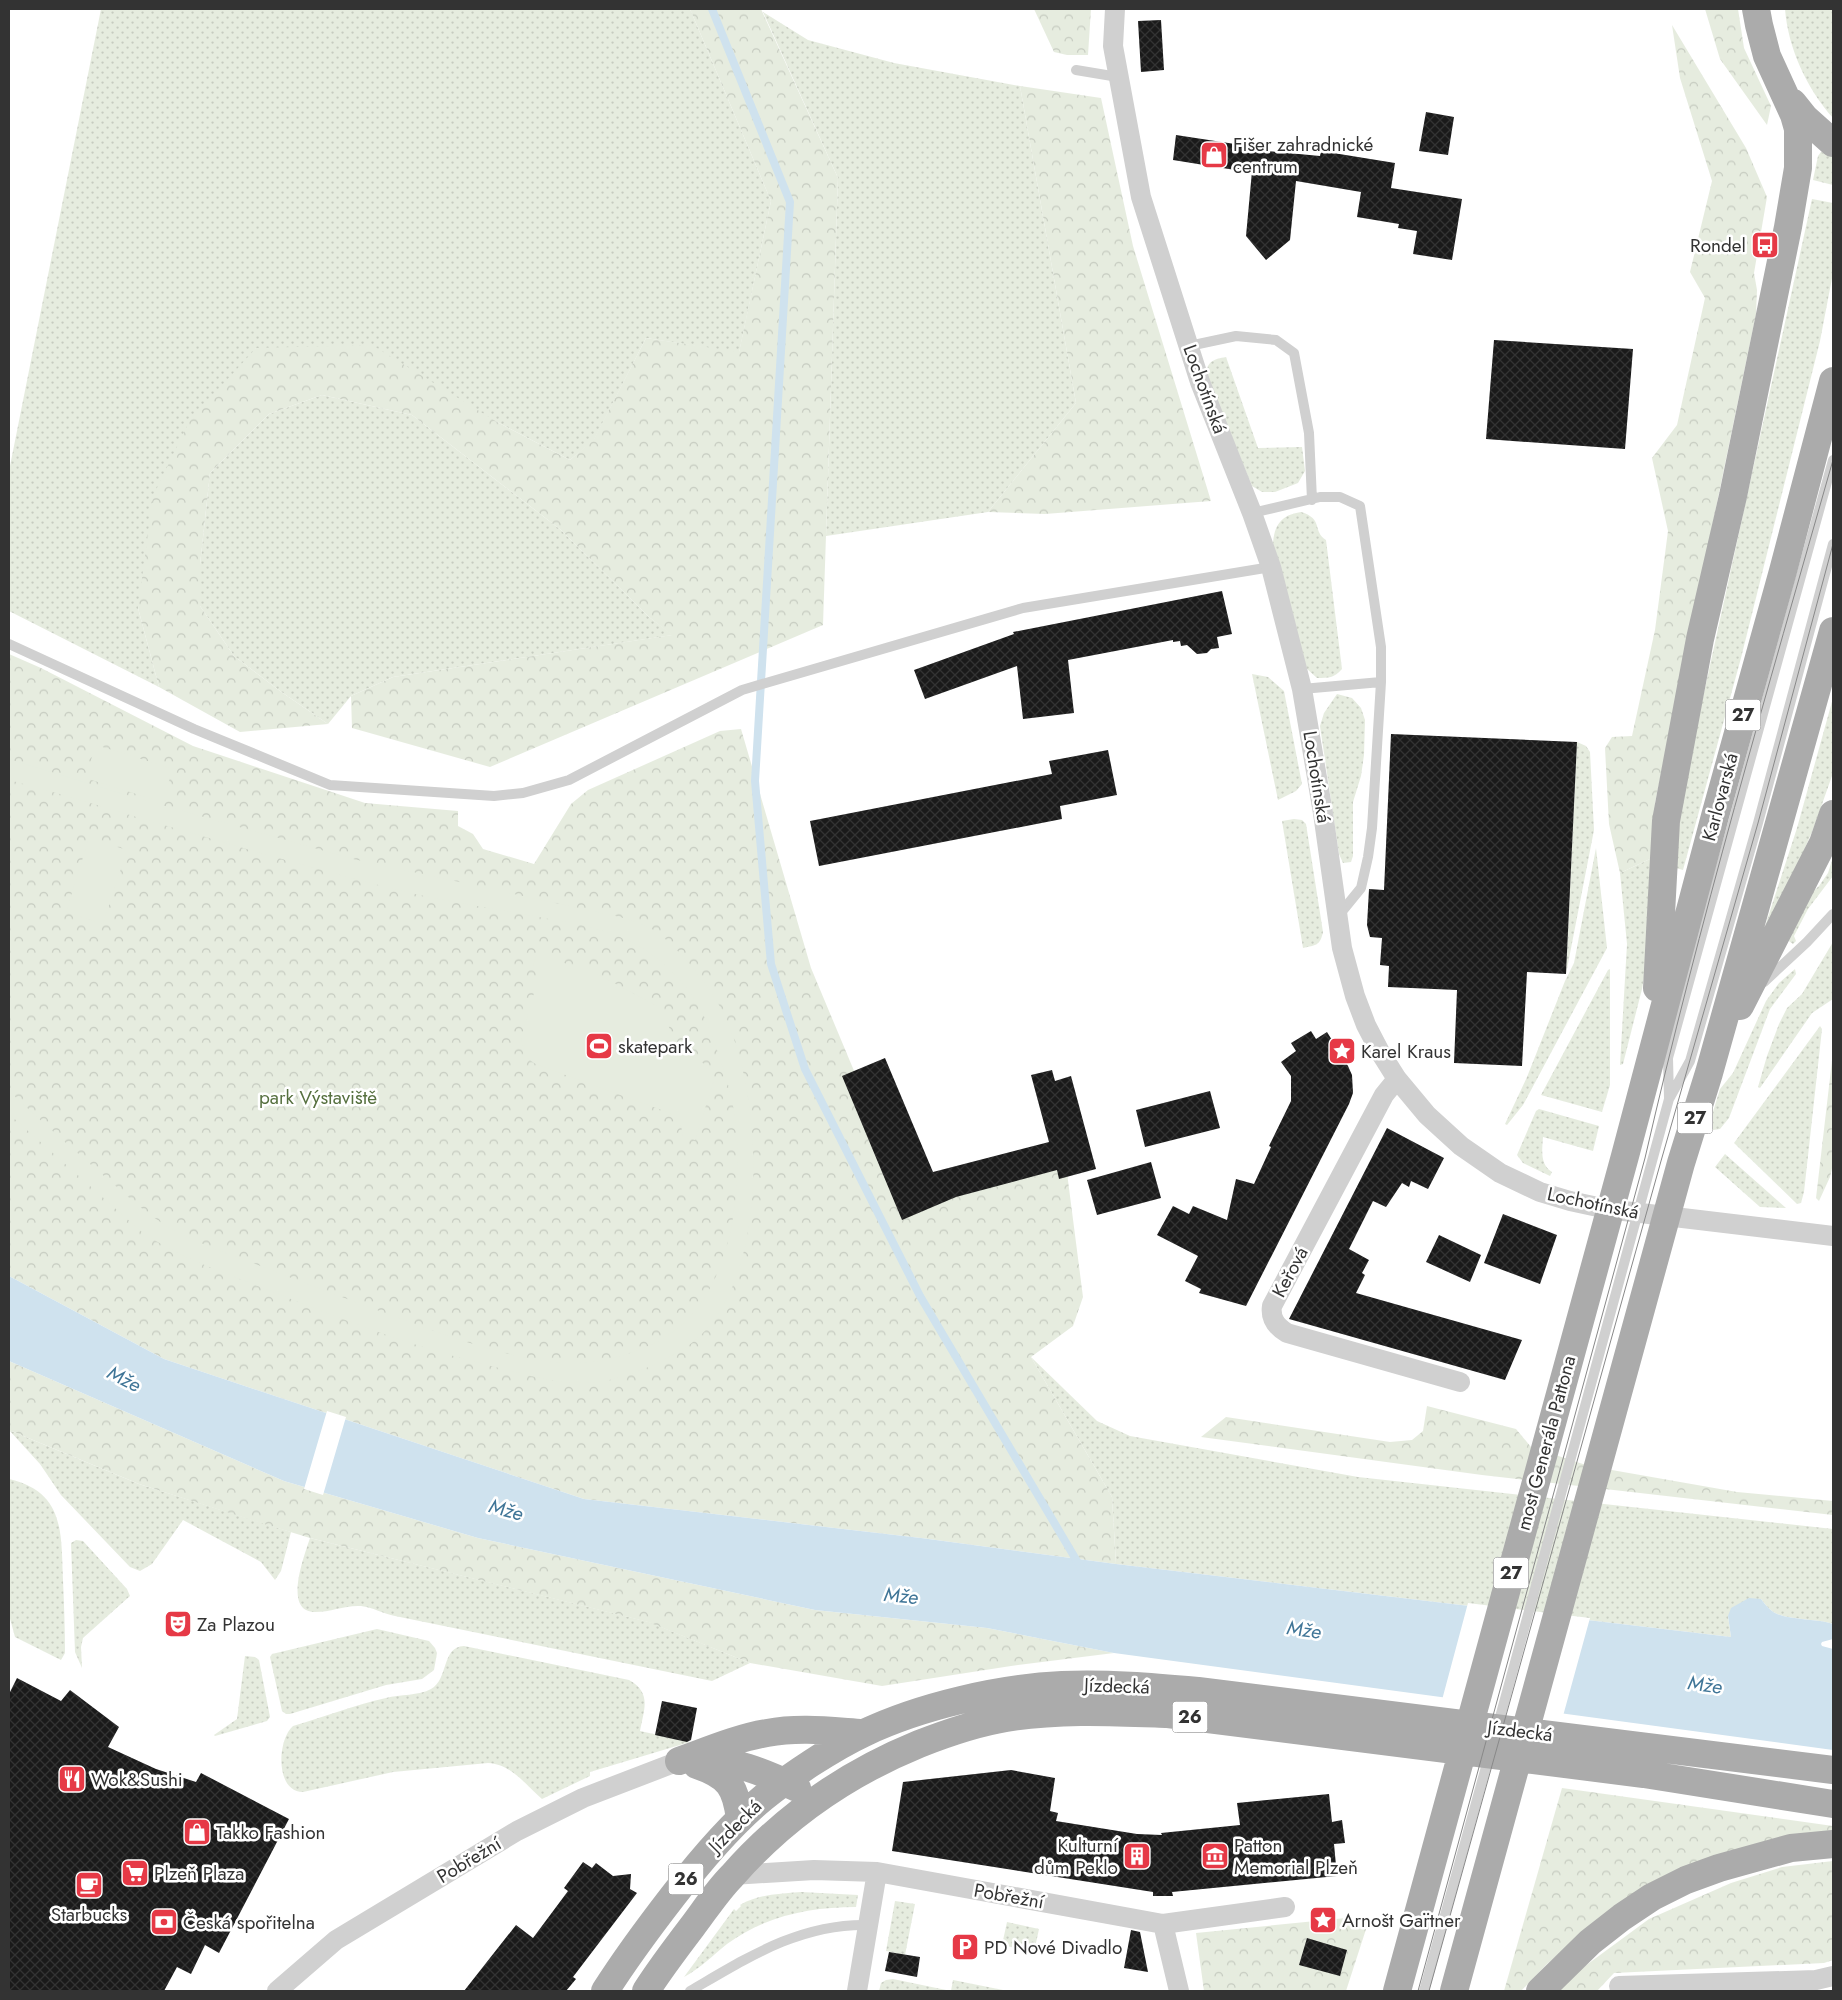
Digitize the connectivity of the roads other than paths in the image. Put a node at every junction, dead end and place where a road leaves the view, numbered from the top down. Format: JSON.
{"nodes":[{"id":1,"x":1114,"y":9,"type":"edge"},
{"id":2,"x":1756,"y":9,"type":"edge"},
{"id":3,"x":1076,"y":70,"type":"dead end"},
{"id":4,"x":1776,"y":76,"type":"junction"},
{"id":5,"x":1118,"y":77,"type":"junction"},
{"id":6,"x":1833,"y":144,"type":"edge"},
{"id":7,"x":1189,"y":346,"type":"junction"},
{"id":8,"x":1833,"y":381,"type":"edge"},
{"id":9,"x":1833,"y":460,"type":"edge"},
{"id":10,"x":1312,"y":500,"type":"junction"},
{"id":11,"x":1252,"y":513,"type":"junction"},
{"id":12,"x":1833,"y":544,"type":"edge"},
{"id":13,"x":1271,"y":567,"type":"junction"},
{"id":14,"x":1833,"y":631,"type":"edge"},
{"id":15,"x":9,"y":644,"type":"edge"},
{"id":16,"x":1381,"y":682,"type":"junction"},
{"id":17,"x":1302,"y":689,"type":"junction"},
{"id":18,"x":1833,"y":814,"type":"edge"},
{"id":19,"x":1833,"y":914,"type":"edge"},
{"id":20,"x":1337,"y":917,"type":"junction"},
{"id":21,"x":1736,"y":1015,"type":"junction"},
{"id":22,"x":1654,"y":1047,"type":"junction"},
{"id":23,"x":1709,"y":1074,"type":"junction"},
{"id":24,"x":1397,"y":1079,"type":"junction"},
{"id":25,"x":1670,"y":1099,"type":"junction"},
{"id":26,"x":1625,"y":1156,"type":"joint"},
{"id":27,"x":1653,"y":1159,"type":"joint"},
{"id":28,"x":1833,"y":1236,"type":"edge"},
{"id":29,"x":1460,"y":1382,"type":"dead end"},
{"id":30,"x":863,"y":1733,"type":"junction"},
{"id":31,"x":679,"y":1761,"type":"junction"},
{"id":32,"x":1833,"y":1770,"type":"edge"},
{"id":33,"x":784,"y":1782,"type":"junction"},
{"id":34,"x":819,"y":1798,"type":"junction"},
{"id":35,"x":1833,"y":1804,"type":"edge"},
{"id":36,"x":740,"y":1819,"type":"junction"},
{"id":37,"x":1833,"y":1844,"type":"edge"},
{"id":38,"x":878,"y":1872,"type":"junction"},
{"id":39,"x":732,"y":1875,"type":"junction"},
{"id":40,"x":1285,"y":1906,"type":"dead end"},
{"id":41,"x":1163,"y":1924,"type":"junction"},
{"id":42,"x":869,"y":1925,"type":"junction"},
{"id":43,"x":1821,"y":1982,"type":"edge"},
{"id":44,"x":1619,"y":1986,"type":"dead end"},
{"id":45,"x":277,"y":1991,"type":"edge"},
{"id":46,"x":605,"y":1991,"type":"edge"},
{"id":47,"x":646,"y":1991,"type":"edge"},
{"id":48,"x":690,"y":1991,"type":"edge"},
{"id":49,"x":857,"y":1991,"type":"edge"},
{"id":50,"x":1179,"y":1991,"type":"edge"},
{"id":51,"x":1397,"y":1991,"type":"edge"},
{"id":52,"x":1424,"y":1991,"type":"edge"},
{"id":53,"x":1454,"y":1991,"type":"edge"},
{"id":54,"x":1540,"y":1991,"type":"edge"}],
"edges":[{"from":1,"to":5,"type":"street","name":"Lochotínská"},
{"from":2,"to":4,"type":"main road"},
{"from":3,"to":5,"type":"lane"},
{"from":4,"to":6,"type":"main road"},
{"from":4,"to":22,"type":"main road"},
{"from":5,"to":7,"type":"street","name":"Lochotínská"},
{"from":7,"to":10,"type":"lane"},
{"from":7,"to":11,"type":"street","name":"Lochotínská"},
{"from":8,"to":22,"type":"main road","name":"Karlovarská","number":"27"},
{"from":9,"to":25,"type":"lane","name":"Karlovarská"},
{"from":10,"to":11,"type":"lane"},
{"from":10,"to":16,"type":"lane"},
{"from":11,"to":13,"type":"street","name":"Lochotínská"},
{"from":12,"to":25,"type":"lane","name":"Karlovarská"},
{"from":13,"to":15,"type":"lane"},
{"from":13,"to":17,"type":"street","name":"Lochotínská"},
{"from":14,"to":23,"type":"main road","number":"27"},
{"from":16,"to":17,"type":"lane"},
{"from":16,"to":20,"type":"lane"},
{"from":17,"to":20,"type":"street","name":"Lochotínská"},
{"from":18,"to":21,"type":"main road"},
{"from":19,"to":21,"type":"lane"},
{"from":20,"to":24,"type":"street","name":"Lochotínská"},
{"from":21,"to":23,"type":"main road"},
{"from":22,"to":26,"type":"main road","name":"Karlovarská","number":"27"},
{"from":23,"to":53,"type":"main road","number":"27"},
{"from":24,"to":28,"type":"street","name":"Lochotínská"},
{"from":24,"to":29,"type":"street","name":"Keřová"},
{"from":25,"to":27,"type":"lane","name":"Karlovarská"},
{"from":26,"to":51,"type":"main road","name":"most Generála Pattona","number":"27"},
{"from":27,"to":52,"type":"lane","name":"most Generála Pattona"},
{"from":30,"to":31,"type":"main road"},
{"from":30,"to":32,"type":"main road","name":"Jízdecká","number":"26"},
{"from":30,"to":33,"type":"main road","name":"Jízdecká","number":"26"},
{"from":31,"to":33,"type":"main road"},
{"from":31,"to":36,"type":"main road"},
{"from":31,"to":45,"type":"street","name":"Pobřežní"},
{"from":33,"to":34,"type":"main road"},
{"from":33,"to":36,"type":"main road","name":"Jízdecká","number":"26"},
{"from":34,"to":35,"type":"main road","name":"Jízdecká","number":"26"},
{"from":34,"to":39,"type":"main road","name":"Jízdecká","number":"26"},
{"from":36,"to":46,"type":"main road","name":"Jízdecká","number":"26"},
{"from":37,"to":54,"type":"main road"},
{"from":38,"to":39,"type":"street","name":"Pobřežní"},
{"from":38,"to":41,"type":"street","name":"Pobřežní"},
{"from":38,"to":42,"type":"street"},
{"from":39,"to":47,"type":"main road","name":"Jízdecká","number":"26"},
{"from":40,"to":41,"type":"street","name":"Pobřežní"},
{"from":41,"to":50,"type":"street"},
{"from":42,"to":48,"type":"lane"},
{"from":42,"to":49,"type":"street"},
{"from":43,"to":44,"type":"street"}]}
